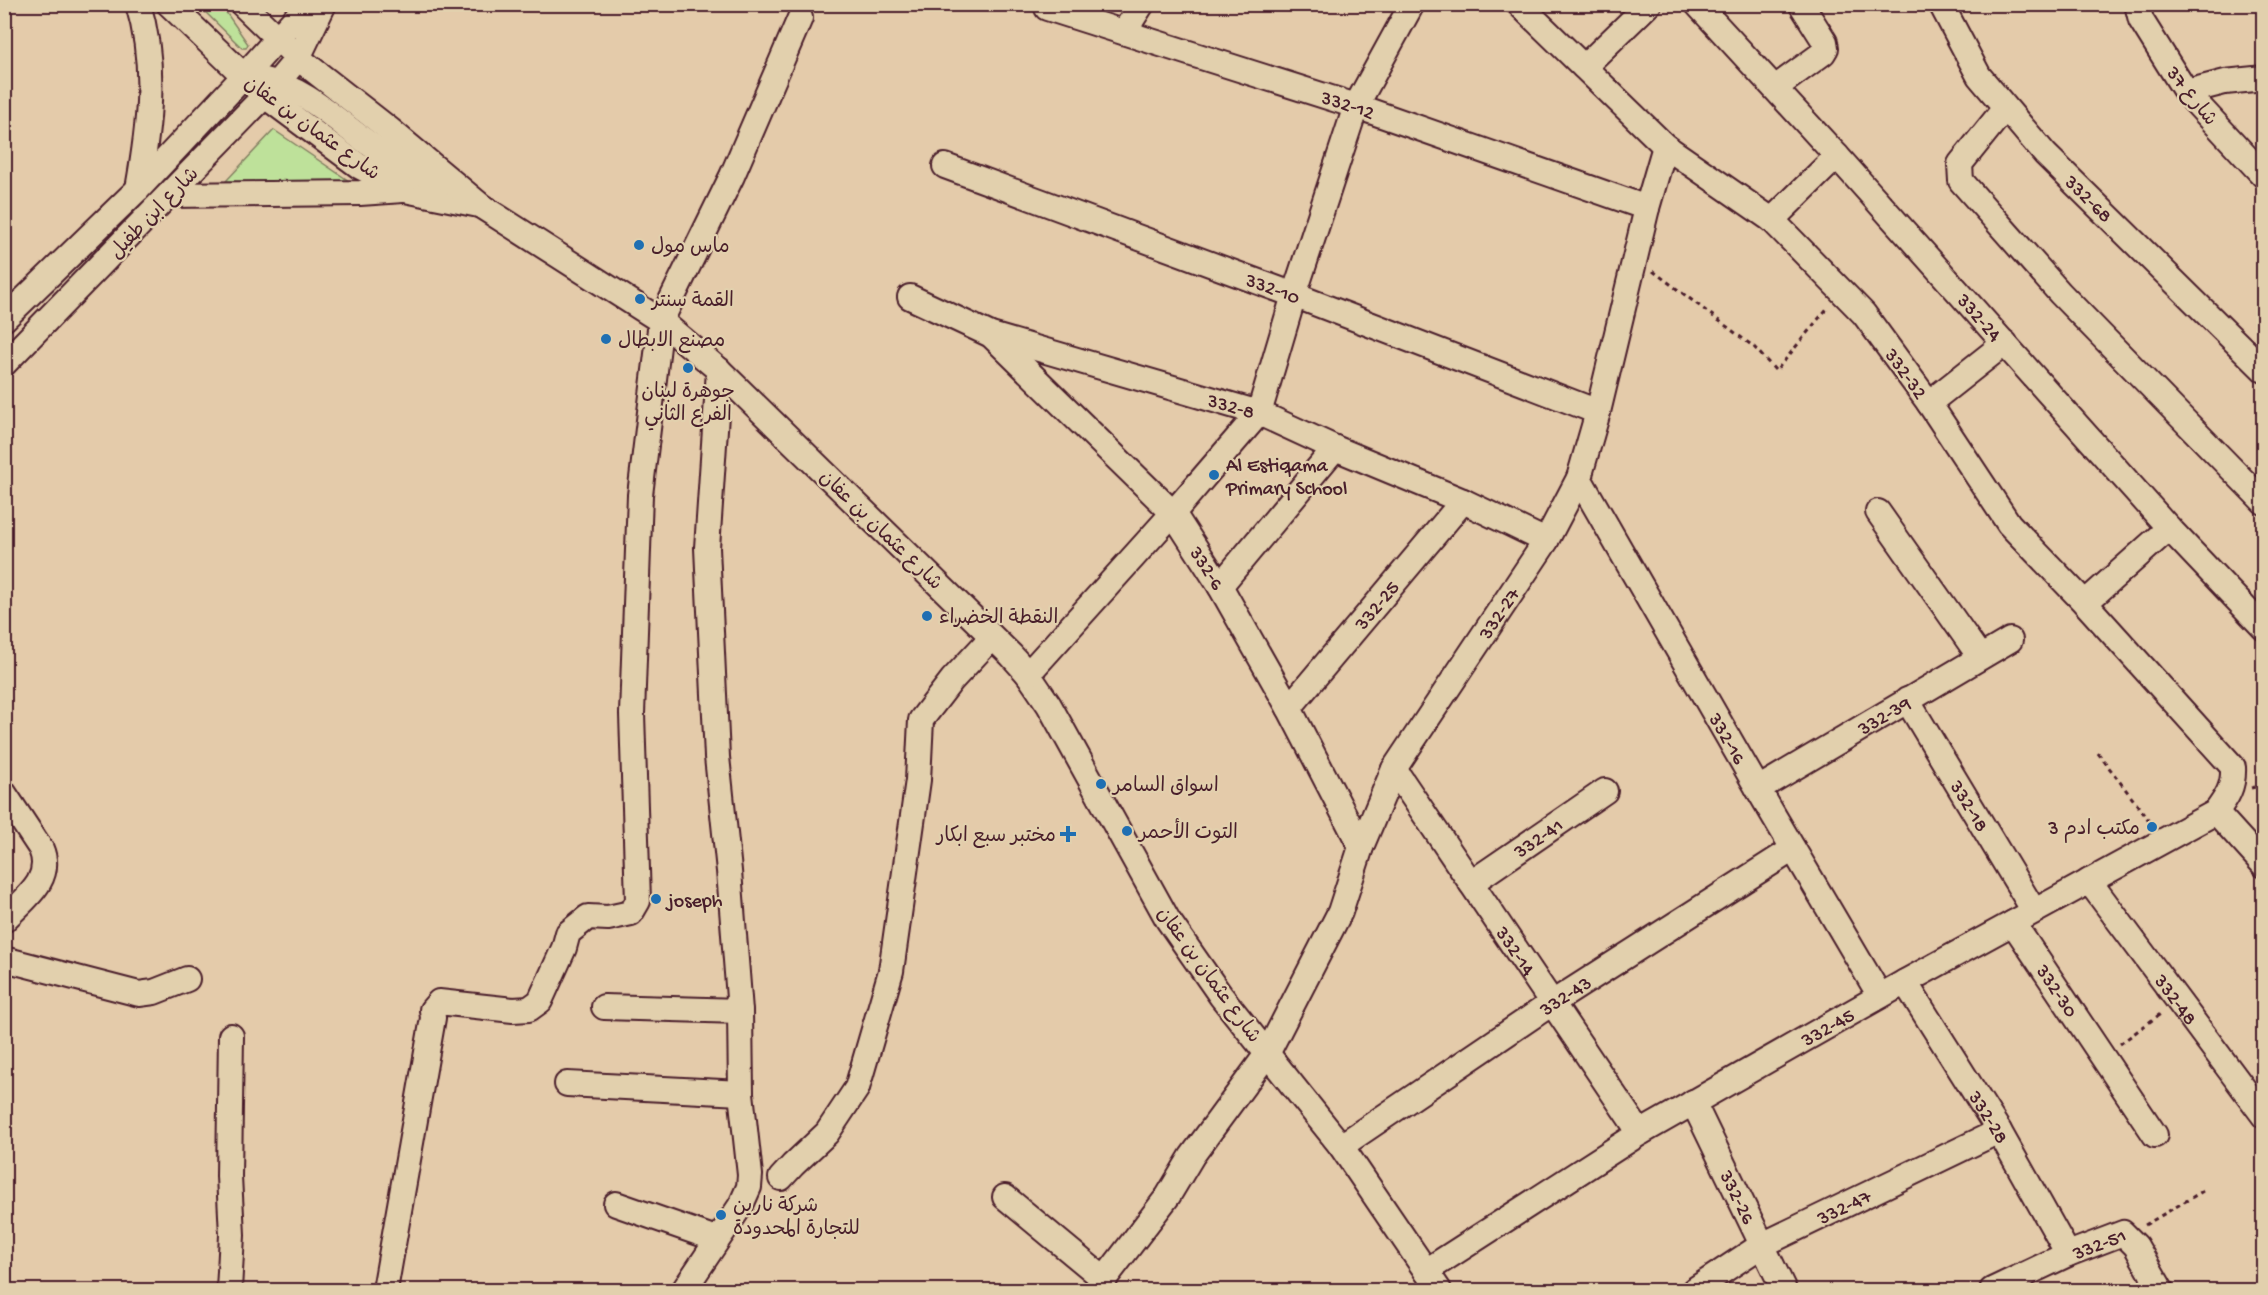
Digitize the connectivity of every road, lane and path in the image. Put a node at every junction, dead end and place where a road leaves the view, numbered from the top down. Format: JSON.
{"nodes":[{"id":1,"x":138,"y":4,"type":"edge"},
{"id":2,"x":169,"y":4,"type":"edge"},
{"id":3,"x":242,"y":4,"type":"edge"},
{"id":4,"x":308,"y":4,"type":"edge"},
{"id":5,"x":324,"y":4,"type":"edge"},
{"id":6,"x":1142,"y":4,"type":"edge"},
{"id":7,"x":1412,"y":4,"type":"edge"},
{"id":8,"x":1519,"y":4,"type":"edge"},
{"id":9,"x":1649,"y":4,"type":"edge"},
{"id":10,"x":1697,"y":4,"type":"edge"},
{"id":11,"x":1801,"y":4,"type":"edge"},
{"id":12,"x":1941,"y":4,"type":"edge"},
{"id":13,"x":2138,"y":4,"type":"edge"},
{"id":14,"x":1047,"y":8,"type":"dead end"},
{"id":15,"x":800,"y":18,"type":"dead end"},
{"id":16,"x":1124,"y":32,"type":"junction"},
{"id":17,"x":278,"y":38,"type":"junction"},
{"id":18,"x":298,"y":58,"type":"junction"},
{"id":19,"x":1584,"y":67,"type":"junction"},
{"id":20,"x":243,"y":77,"type":"junction"},
{"id":21,"x":2264,"y":78,"type":"edge"},
{"id":22,"x":1775,"y":88,"type":"junction"},
{"id":23,"x":271,"y":90,"type":"junction"},
{"id":24,"x":2186,"y":92,"type":"junction"},
{"id":25,"x":1356,"y":106,"type":"junction"},
{"id":26,"x":2005,"y":108,"type":"junction"},
{"id":27,"x":1665,"y":146,"type":"junction"},
{"id":28,"x":1837,"y":156,"type":"junction"},
{"id":29,"x":945,"y":166,"type":"dead end"},
{"id":30,"x":2264,"y":176,"type":"edge"},
{"id":31,"x":138,"y":189,"type":"junction"},
{"id":32,"x":405,"y":190,"type":"junction"},
{"id":33,"x":169,"y":195,"type":"junction"},
{"id":34,"x":481,"y":206,"type":"junction"},
{"id":35,"x":1647,"y":208,"type":"junction"},
{"id":36,"x":1772,"y":219,"type":"junction"},
{"id":37,"x":1635,"y":259,"type":"junction"},
{"id":38,"x":1841,"y":290,"type":"junction"},
{"id":39,"x":1294,"y":295,"type":"junction"},
{"id":40,"x":910,"y":297,"type":"dead end"},
{"id":41,"x":4,"y":319,"type":"edge"},
{"id":42,"x":662,"y":321,"type":"junction"},
{"id":43,"x":991,"y":335,"type":"junction"},
{"id":44,"x":2005,"y":343,"type":"junction"},
{"id":45,"x":4,"y":364,"type":"edge"},
{"id":46,"x":719,"y":370,"type":"junction"},
{"id":47,"x":2264,"y":370,"type":"edge"},
{"id":48,"x":1929,"y":403,"type":"junction"},
{"id":49,"x":1598,"y":412,"type":"junction"},
{"id":50,"x":1259,"y":413,"type":"junction"},
{"id":51,"x":1335,"y":448,"type":"junction"},
{"id":52,"x":1579,"y":478,"type":"junction"},
{"id":53,"x":1463,"y":501,"type":"junction"},
{"id":54,"x":2264,"y":502,"type":"edge"},
{"id":55,"x":1878,"y":512,"type":"dead end"},
{"id":56,"x":1173,"y":513,"type":"junction"},
{"id":57,"x":2169,"y":528,"type":"junction"},
{"id":58,"x":1546,"y":541,"type":"junction"},
{"id":59,"x":1220,"y":586,"type":"junction"},
{"id":60,"x":2085,"y":603,"type":"junction"},
{"id":61,"x":2264,"y":628,"type":"edge"},
{"id":62,"x":992,"y":637,"type":"junction"},
{"id":63,"x":2010,"y":640,"type":"dead end"},
{"id":64,"x":1980,"y":657,"type":"junction"},
{"id":65,"x":1028,"y":674,"type":"junction"},
{"id":66,"x":1907,"y":700,"type":"junction"},
{"id":67,"x":1289,"y":708,"type":"junction"},
{"id":68,"x":2098,"y":753,"type":"dead end"},
{"id":69,"x":1394,"y":769,"type":"junction"},
{"id":70,"x":1758,"y":789,"type":"junction"},
{"id":71,"x":1605,"y":791,"type":"dead end"},
{"id":72,"x":4,"y":793,"type":"edge"},
{"id":73,"x":2223,"y":802,"type":"junction"},
{"id":74,"x":2165,"y":841,"type":"junction"},
{"id":75,"x":1361,"y":847,"type":"junction"},
{"id":76,"x":1793,"y":849,"type":"junction"},
{"id":77,"x":2264,"y":865,"type":"edge"},
{"id":78,"x":2089,"y":881,"type":"junction"},
{"id":79,"x":1471,"y":883,"type":"junction"},
{"id":80,"x":2024,"y":917,"type":"junction"},
{"id":81,"x":4,"y":920,"type":"edge"},
{"id":82,"x":4,"y":959,"type":"edge"},
{"id":83,"x":187,"y":979,"type":"dead end"},
{"id":84,"x":1905,"y":982,"type":"junction"},
{"id":85,"x":1880,"y":996,"type":"junction"},
{"id":86,"x":2179,"y":1000,"type":"junction"},
{"id":87,"x":1552,"y":1003,"type":"junction"},
{"id":88,"x":604,"y":1007,"type":"dead end"},
{"id":89,"x":740,"y":1011,"type":"junction"},
{"id":90,"x":231,"y":1036,"type":"dead end"},
{"id":91,"x":1267,"y":1054,"type":"junction"},
{"id":92,"x":2102,"y":1057,"type":"junction"},
{"id":93,"x":567,"y":1084,"type":"dead end"},
{"id":94,"x":741,"y":1093,"type":"junction"},
{"id":95,"x":1693,"y":1102,"type":"junction"},
{"id":96,"x":2264,"y":1116,"type":"edge"},
{"id":97,"x":1999,"y":1131,"type":"junction"},
{"id":98,"x":1640,"y":1133,"type":"junction"},
{"id":99,"x":2155,"y":1135,"type":"dead end"},
{"id":100,"x":1341,"y":1146,"type":"junction"},
{"id":101,"x":781,"y":1178,"type":"dead end"},
{"id":102,"x":2203,"y":1191,"type":"dead end"},
{"id":103,"x":1005,"y":1197,"type":"dead end"},
{"id":104,"x":616,"y":1204,"type":"dead end"},
{"id":105,"x":2123,"y":1233,"type":"junction"},
{"id":106,"x":716,"y":1239,"type":"junction"},
{"id":107,"x":1762,"y":1245,"type":"junction"},
{"id":108,"x":2068,"y":1254,"type":"junction"},
{"id":109,"x":1433,"y":1281,"type":"edge"},
{"id":110,"x":1100,"y":1285,"type":"edge"},
{"id":111,"x":229,"y":1290,"type":"edge"},
{"id":112,"x":385,"y":1290,"type":"edge"},
{"id":113,"x":684,"y":1290,"type":"edge"},
{"id":114,"x":1694,"y":1290,"type":"edge"},
{"id":115,"x":1784,"y":1290,"type":"edge"},
{"id":116,"x":1992,"y":1290,"type":"edge"},
{"id":117,"x":2161,"y":1290,"type":"edge"}],
"edges":[{"from":1,"to":31,"type":"street"},
{"from":2,"to":20,"type":"street","name":"شارع عثمان بن عفان"},
{"from":3,"to":17,"type":"street","name":"شارع عثمان بن عفان"},
{"from":4,"to":17,"type":"street","name":"شارع ابن طفيل"},
{"from":5,"to":18,"type":"street","name":"شارع ابن طفيل"},
{"from":6,"to":16,"type":"street"},
{"from":7,"to":25,"type":"street"},
{"from":8,"to":19,"type":"street","name":"332-32"},
{"from":9,"to":19,"type":"street"},
{"from":10,"to":22,"type":"street","name":"332-24"},
{"from":11,"to":22,"type":"street"},
{"from":12,"to":26,"type":"street","name":"332-68"},
{"from":13,"to":24,"type":"street","name":"شارع 37"},
{"from":14,"to":16,"type":"street","name":"332-12"},
{"from":15,"to":42,"type":"street"},
{"from":16,"to":25,"type":"street","name":"332-12"},
{"from":17,"to":18,"type":"street","name":"شارع عثمان بن عفان"},
{"from":17,"to":20,"type":"street","name":"شارع ابن طفيل"},
{"from":18,"to":23,"type":"street","name":"شارع ابن طفيل"},
{"from":18,"to":34,"type":"street","name":"شارع عثمان بن عفان"},
{"from":19,"to":27,"type":"street","name":"332-32"},
{"from":20,"to":23,"type":"street","name":"شارع عثمان بن عفان"},
{"from":20,"to":31,"type":"street","name":"شارع ابن طفيل"},
{"from":21,"to":24,"type":"street"},
{"from":22,"to":28,"type":"street","name":"332-24"},
{"from":23,"to":32,"type":"street","name":"شارع عثمان بن عفان"},
{"from":23,"to":33,"type":"street","name":"شارع ابن طفيل"},
{"from":23,"to":34,"type":"street"},
{"from":24,"to":30,"type":"street","name":"شارع 37"},
{"from":25,"to":35,"type":"street","name":"332-12"},
{"from":25,"to":39,"type":"street"},
{"from":26,"to":47,"type":"street","name":"332-68"},
{"from":26,"to":54,"type":"street"},
{"from":27,"to":35,"type":"street","name":"332-27"},
{"from":27,"to":36,"type":"street","name":"332-32"},
{"from":28,"to":36,"type":"street"},
{"from":28,"to":44,"type":"street","name":"332-24"},
{"from":29,"to":39,"type":"street","name":"332-10"},
{"from":31,"to":41,"type":"street","name":"شارع ابن طفيل"},
{"from":32,"to":33,"type":"street"},
{"from":32,"to":34,"type":"street","name":"شارع عثمان بن عفان"},
{"from":33,"to":45,"type":"street","name":"شارع ابن طفيل"},
{"from":34,"to":42,"type":"street","name":"شارع عثمان بن عفان"},
{"from":35,"to":37,"type":"street","name":"332-27"},
{"from":36,"to":38,"type":"street","name":"332-32"},
{"from":37,"to":38,"type":"path"},
{"from":37,"to":49,"type":"street","name":"332-27"},
{"from":38,"to":48,"type":"street","name":"332-32"},
{"from":39,"to":49,"type":"street","name":"332-10"},
{"from":39,"to":50,"type":"street"},
{"from":40,"to":43,"type":"street","name":"332-8"},
{"from":42,"to":46,"type":"street","name":"شارع عثمان بن عفان"},
{"from":42,"to":112,"type":"street"},
{"from":43,"to":50,"type":"street","name":"332-8"},
{"from":43,"to":56,"type":"street","name":"332-6"},
{"from":44,"to":48,"type":"street"},
{"from":44,"to":57,"type":"street","name":"332-24"},
{"from":46,"to":62,"type":"street","name":"شارع عثمان بن عفان"},
{"from":46,"to":89,"type":"street"},
{"from":48,"to":60,"type":"street","name":"332-32"},
{"from":49,"to":52,"type":"street","name":"332-27"},
{"from":50,"to":51,"type":"street","name":"332-8"},
{"from":50,"to":56,"type":"street"},
{"from":51,"to":53,"type":"street","name":"332-8"},
{"from":51,"to":59,"type":"street"},
{"from":52,"to":58,"type":"street","name":"332-27"},
{"from":52,"to":70,"type":"street","name":"332-16"},
{"from":53,"to":58,"type":"street","name":"332-8"},
{"from":53,"to":67,"type":"street","name":"332-25"},
{"from":55,"to":64,"type":"street"},
{"from":56,"to":59,"type":"street","name":"332-6"},
{"from":56,"to":65,"type":"street"},
{"from":57,"to":60,"type":"street"},
{"from":57,"to":61,"type":"street","name":"332-24"},
{"from":58,"to":69,"type":"street","name":"332-27"},
{"from":59,"to":67,"type":"street","name":"332-6"},
{"from":60,"to":73,"type":"street","name":"332-32"},
{"from":62,"to":65,"type":"street","name":"شارع عثمان بن عفان"},
{"from":62,"to":101,"type":"street"},
{"from":63,"to":64,"type":"street","name":"332-39"},
{"from":64,"to":66,"type":"street","name":"332-39"},
{"from":65,"to":91,"type":"street","name":"شارع عثمان بن عفان"},
{"from":66,"to":70,"type":"street","name":"332-39"},
{"from":66,"to":80,"type":"street","name":"332-18"},
{"from":67,"to":75,"type":"street","name":"332-6"},
{"from":68,"to":74,"type":"path"},
{"from":69,"to":75,"type":"street","name":"332-27"},
{"from":69,"to":79,"type":"street","name":"332-14"},
{"from":70,"to":76,"type":"street","name":"332-16"},
{"from":71,"to":79,"type":"street","name":"332-41"},
{"from":72,"to":81,"type":"street"},
{"from":73,"to":74,"type":"street","name":"332-45"},
{"from":73,"to":77,"type":"street"},
{"from":74,"to":78,"type":"street","name":"332-45"},
{"from":75,"to":91,"type":"street","name":"332-27"},
{"from":76,"to":85,"type":"street","name":"332-16"},
{"from":76,"to":87,"type":"street","name":"332-43"},
{"from":78,"to":80,"type":"street","name":"332-45"},
{"from":78,"to":86,"type":"street","name":"332-48"},
{"from":79,"to":87,"type":"street","name":"332-14"},
{"from":80,"to":84,"type":"street","name":"332-45"},
{"from":80,"to":92,"type":"street","name":"332-30"},
{"from":82,"to":83,"type":"street"},
{"from":84,"to":85,"type":"street","name":"332-45"},
{"from":84,"to":97,"type":"street","name":"332-28"},
{"from":85,"to":95,"type":"street","name":"332-45"},
{"from":86,"to":92,"type":"path"},
{"from":86,"to":96,"type":"street","name":"332-48"},
{"from":87,"to":98,"type":"street","name":"332-14"},
{"from":87,"to":100,"type":"street","name":"332-43"},
{"from":88,"to":89,"type":"street"},
{"from":89,"to":94,"type":"street"},
{"from":90,"to":111,"type":"street"},
{"from":91,"to":100,"type":"street","name":"شارع عثمان بن عفان"},
{"from":91,"to":110,"type":"street","name":"332-27"},
{"from":92,"to":99,"type":"street","name":"332-30"},
{"from":93,"to":94,"type":"street"},
{"from":94,"to":106,"type":"street"},
{"from":95,"to":98,"type":"street","name":"332-45"},
{"from":95,"to":107,"type":"street","name":"332-26"},
{"from":97,"to":107,"type":"street","name":"332-47"},
{"from":97,"to":108,"type":"street","name":"332-28"},
{"from":98,"to":109,"type":"street","name":"332-45"},
{"from":100,"to":109,"type":"street","name":"شارع عثمان بن عفان"},
{"from":102,"to":105,"type":"path","name":"332-51"},
{"from":103,"to":110,"type":"street"},
{"from":104,"to":106,"type":"street"},
{"from":105,"to":108,"type":"street","name":"332-51"},
{"from":105,"to":117,"type":"street"},
{"from":106,"to":113,"type":"street"},
{"from":107,"to":114,"type":"street","name":"332-47"},
{"from":107,"to":115,"type":"street","name":"332-26"},
{"from":108,"to":116,"type":"street","name":"332-51"}]}
